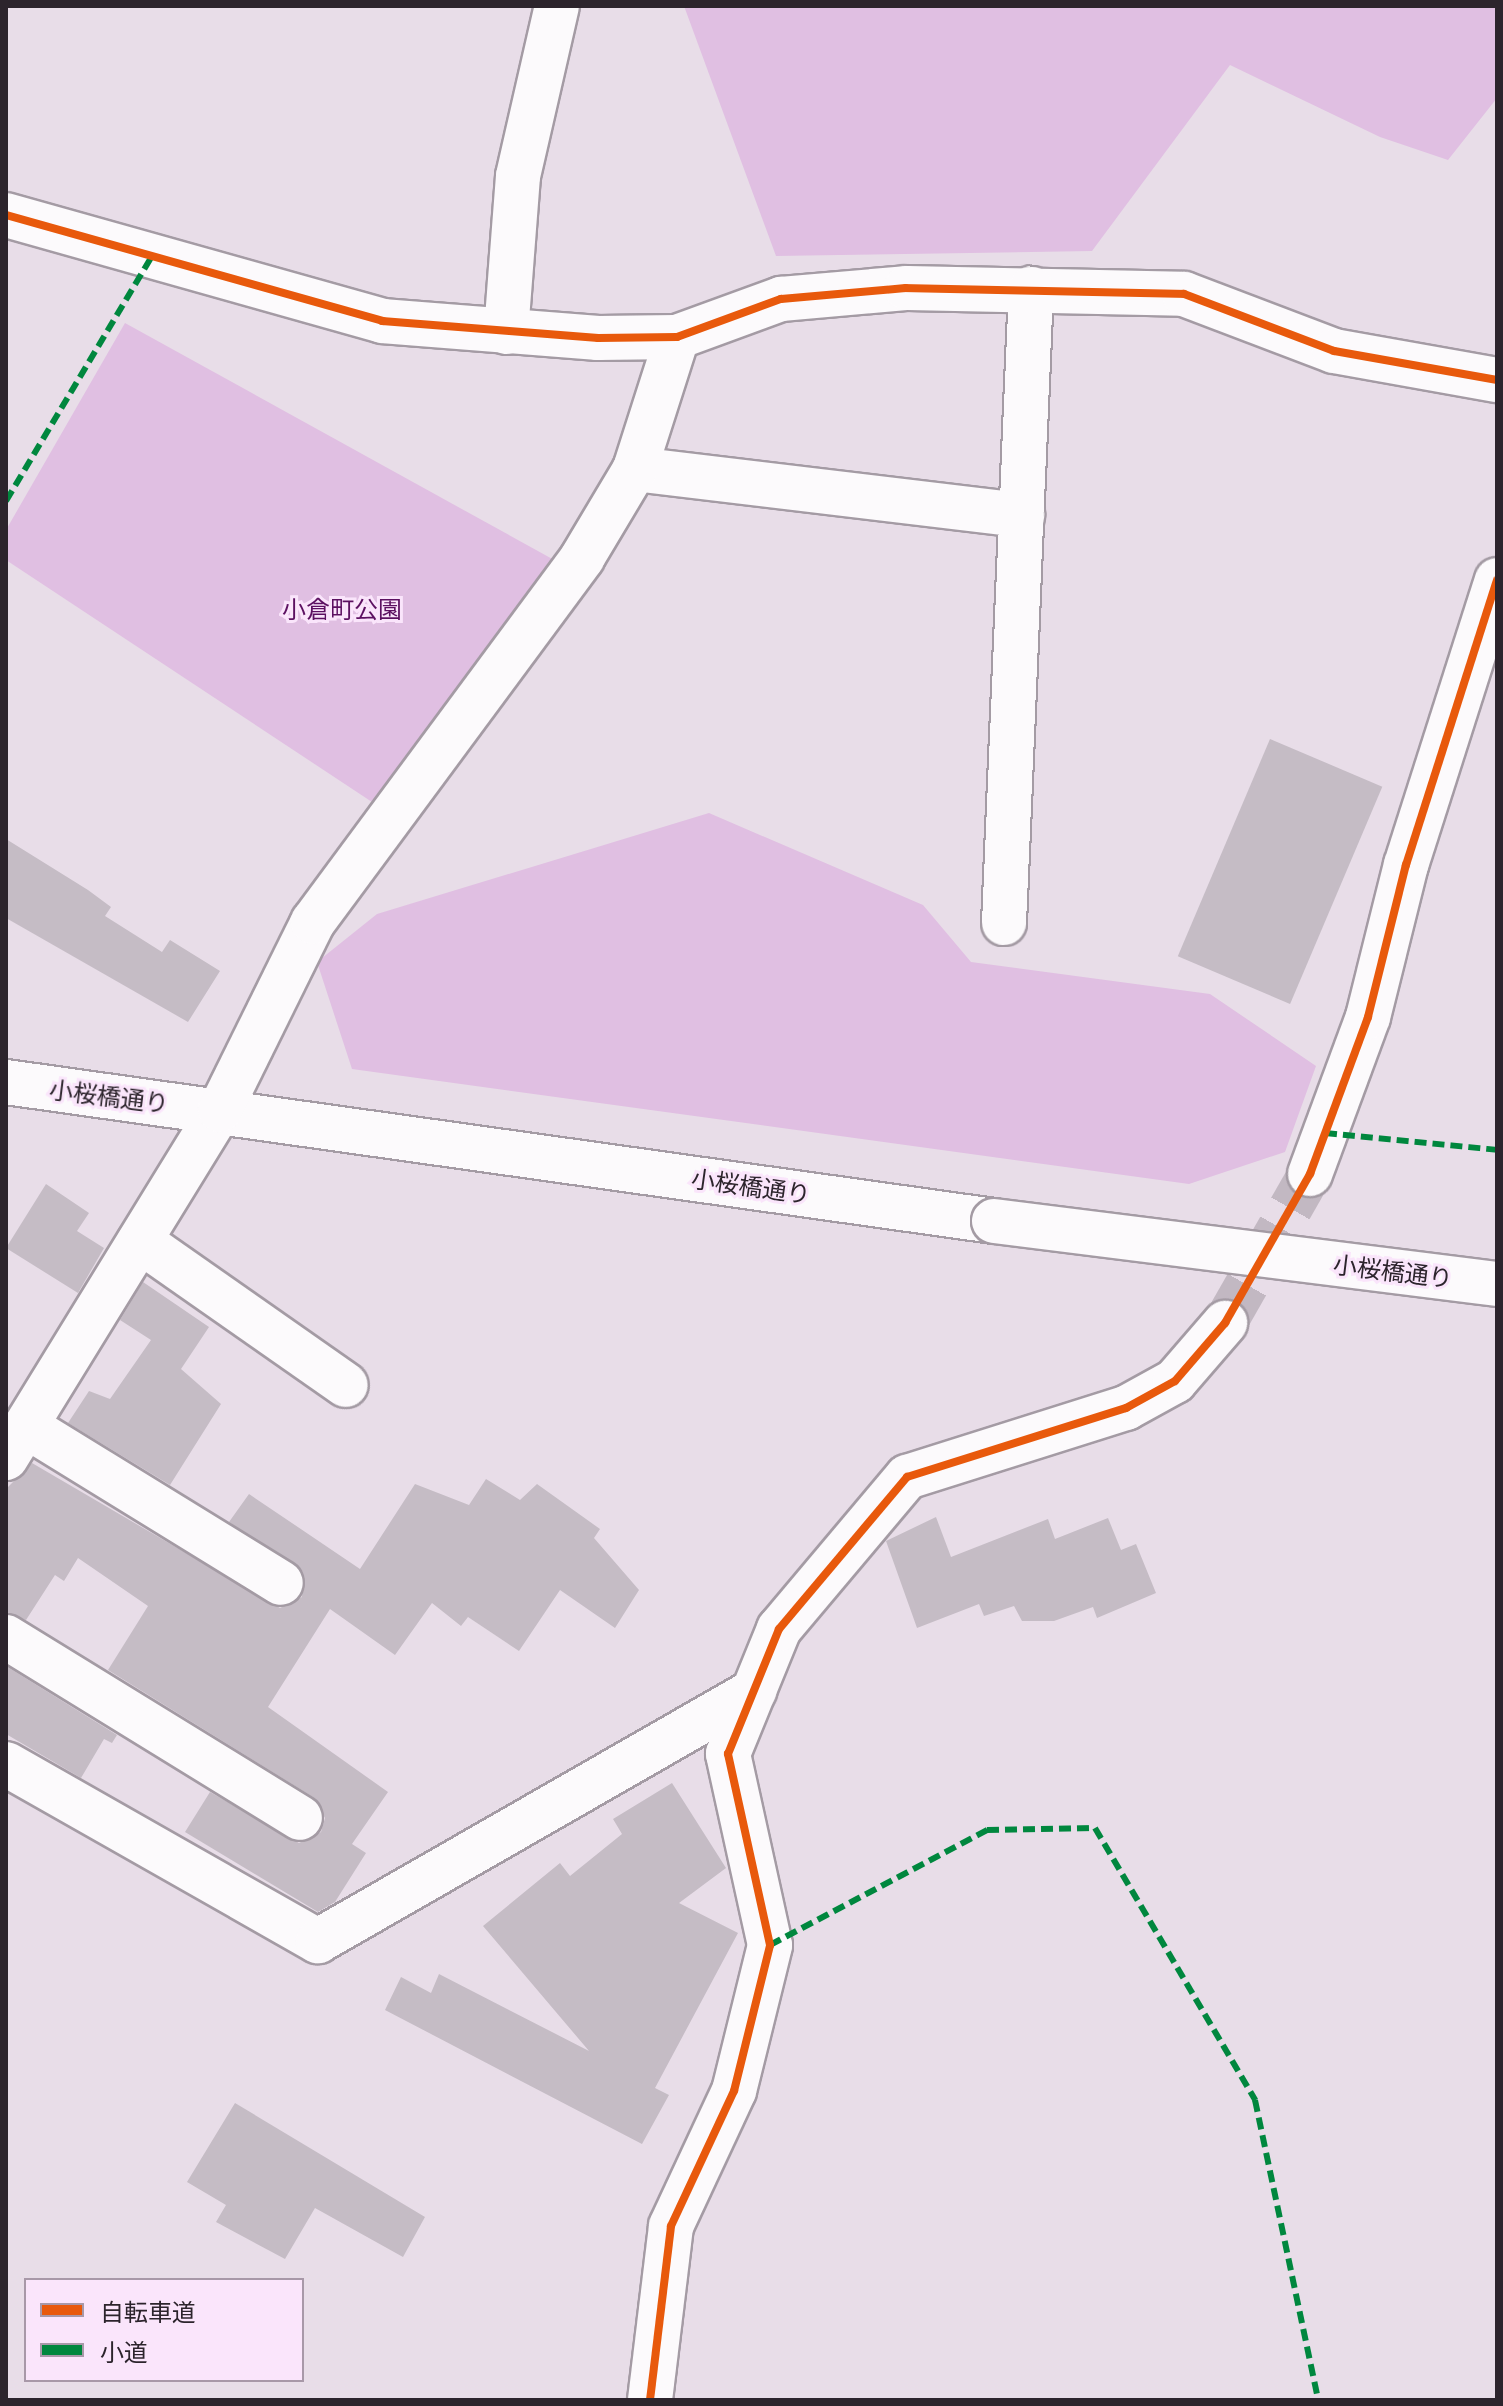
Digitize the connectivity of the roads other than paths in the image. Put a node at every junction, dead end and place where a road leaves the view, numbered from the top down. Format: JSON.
{"nodes":[{"id":1,"x":557,"y":6,"type":"edge"},
{"id":2,"x":6,"y":215,"type":"edge"},
{"id":3,"x":1031,"y":289,"type":"junction"},
{"id":4,"x":506,"y":332,"type":"junction"},
{"id":5,"x":677,"y":337,"type":"junction"},
{"id":6,"x":1497,"y":380,"type":"edge"},
{"id":7,"x":635,"y":469,"type":"junction"},
{"id":8,"x":1022,"y":515,"type":"junction"},
{"id":9,"x":1497,"y":580,"type":"edge"},
{"id":10,"x":1004,"y":923,"type":"dead end"},
{"id":11,"x":6,"y":1082,"type":"edge"},
{"id":12,"x":220,"y":1110,"type":"junction"},
{"id":13,"x":1310,"y":1174,"type":"tunnel mouth"},
{"id":14,"x":140,"y":1241,"type":"junction"},
{"id":15,"x":1497,"y":1284,"type":"edge"},
{"id":16,"x":1225,"y":1323,"type":"tunnel mouth"},
{"id":17,"x":346,"y":1385,"type":"dead end"},
{"id":18,"x":16,"y":1442,"type":"edge"},
{"id":19,"x":281,"y":1583,"type":"dead end"},
{"id":20,"x":6,"y":1637,"type":"edge"},
{"id":21,"x":754,"y":1691,"type":"junction"},
{"id":22,"x":6,"y":1764,"type":"edge"},
{"id":23,"x":300,"y":1818,"type":"dead end"},
{"id":24,"x":650,"y":2400,"type":"edge"}],
"edges":[{"from":1,"to":4,"type":"street"},
{"from":2,"to":4,"type":"street"},
{"from":3,"to":5,"type":"street"},
{"from":3,"to":6,"type":"street"},
{"from":3,"to":8,"type":"street"},
{"from":4,"to":5,"type":"street"},
{"from":5,"to":7,"type":"street"},
{"from":7,"to":8,"type":"street"},
{"from":7,"to":12,"type":"street"},
{"from":8,"to":10,"type":"street"},
{"from":9,"to":13,"type":"street"},
{"from":11,"to":12,"type":"street","name":"小桜橋通り"},
{"from":12,"to":14,"type":"street"},
{"from":12,"to":15,"type":"street","name":"小桜橋通り","bridge":true},
{"from":14,"to":17,"type":"street"},
{"from":14,"to":18,"type":"street"},
{"from":16,"to":21,"type":"street"},
{"from":18,"to":19,"type":"street"},
{"from":20,"to":23,"type":"street"},
{"from":21,"to":22,"type":"street"},
{"from":21,"to":24,"type":"street"}]}
